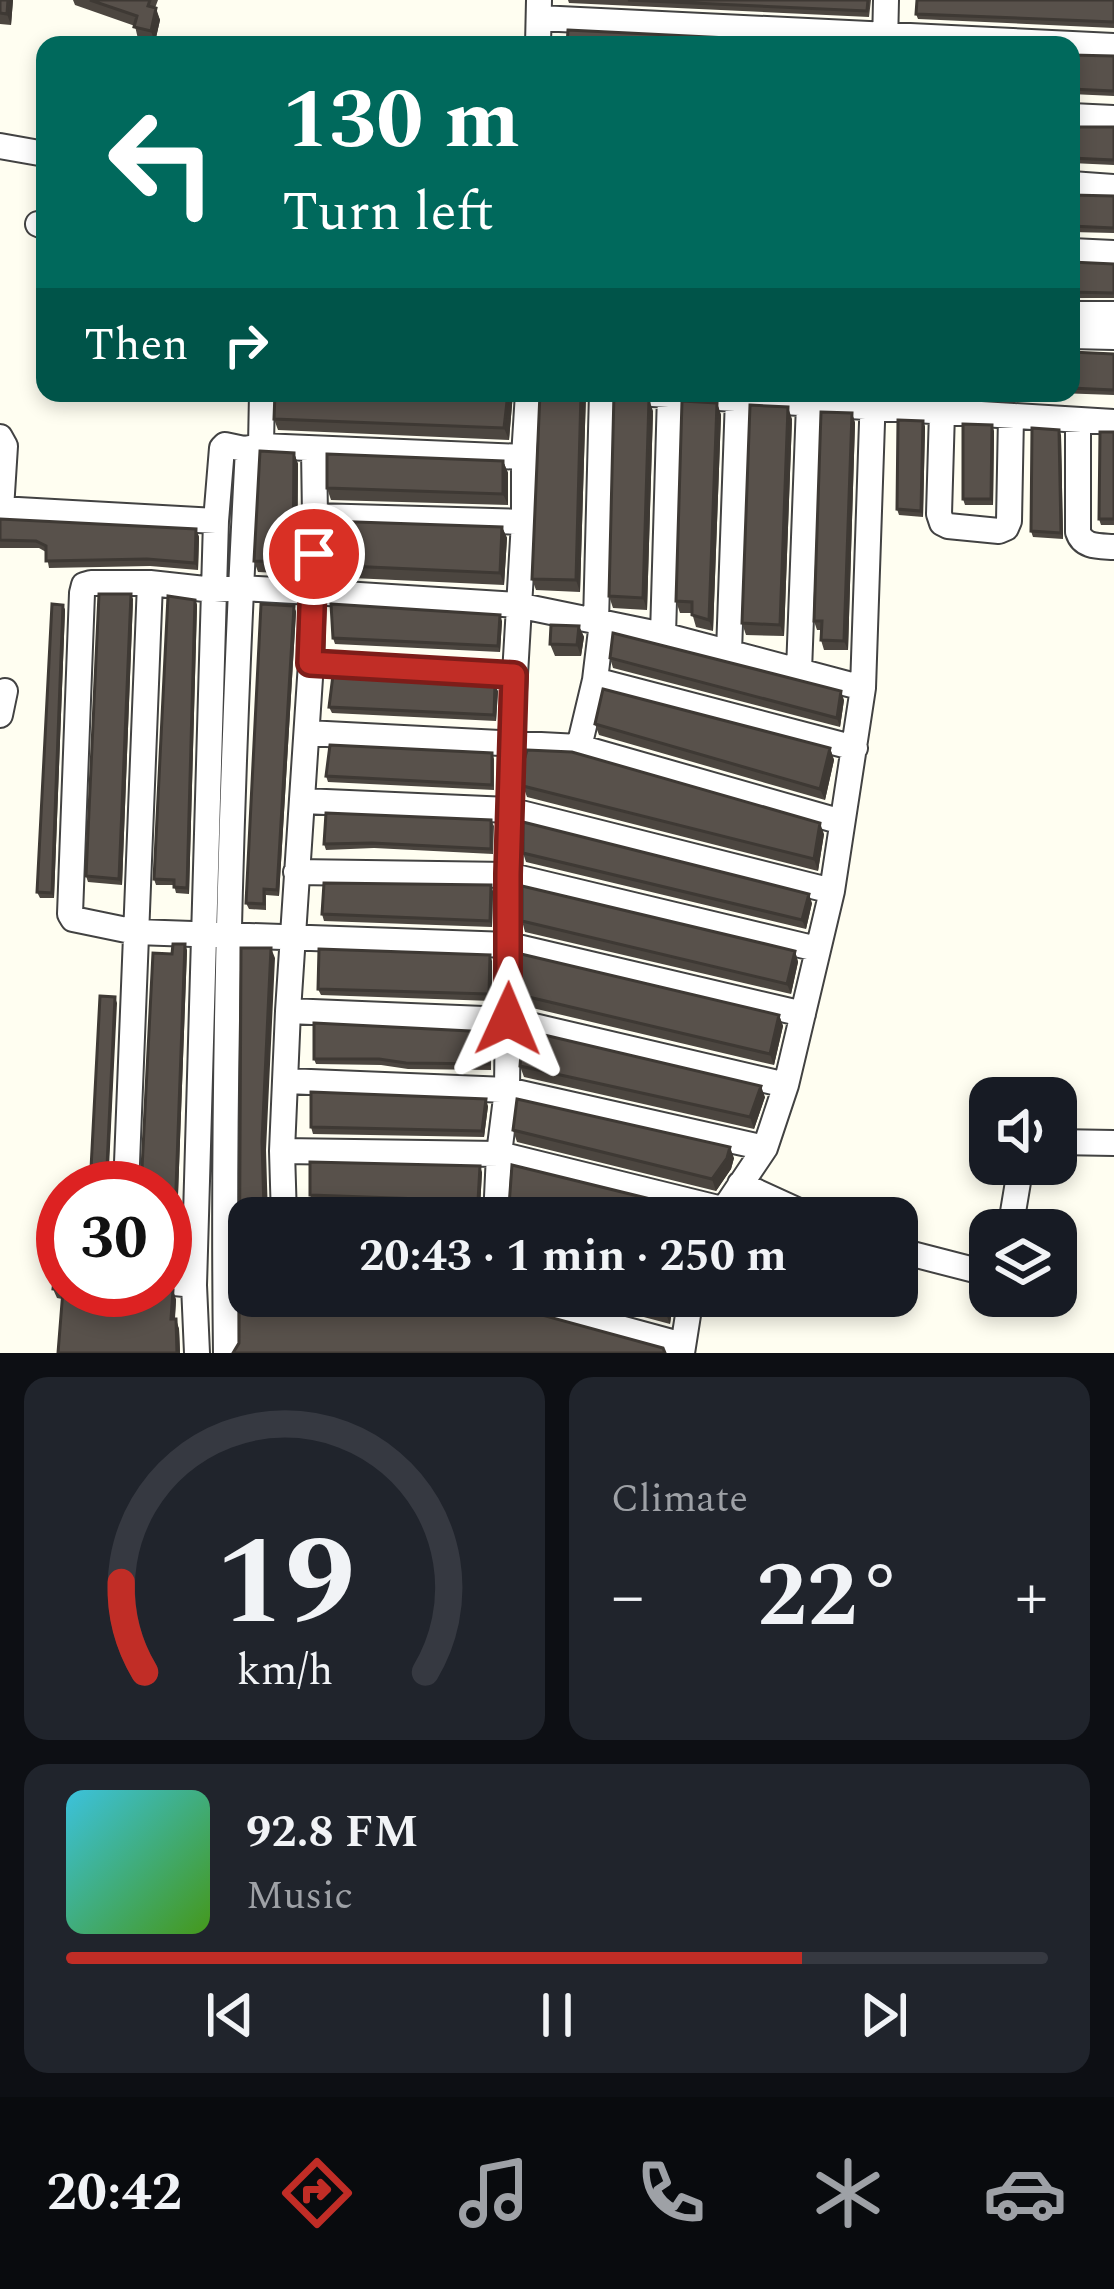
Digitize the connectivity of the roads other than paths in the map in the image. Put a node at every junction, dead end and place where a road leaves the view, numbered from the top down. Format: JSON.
{"nodes":[{"id":1,"x":886,"y":0,"type":"edge"},
{"id":2,"x":539,"y":9,"type":"edge"},
{"id":3,"x":831,"y":36,"type":"edge"},
{"id":4,"x":885,"y":36,"type":"edge"},
{"id":5,"x":1080,"y":45,"type":"edge"},
{"id":6,"x":1114,"y":46,"type":"edge"},
{"id":7,"x":1080,"y":116,"type":"edge"},
{"id":8,"x":1114,"y":118,"type":"edge"},
{"id":9,"x":0,"y":146,"type":"edge"},
{"id":10,"x":36,"y":152,"type":"edge"},
{"id":11,"x":1080,"y":185,"type":"edge"},
{"id":12,"x":1114,"y":187,"type":"edge"},
{"id":13,"x":1080,"y":251,"type":"edge"},
{"id":14,"x":1114,"y":253,"type":"edge"},
{"id":15,"x":1080,"y":314,"type":"edge"},
{"id":16,"x":1114,"y":314,"type":"edge"},
{"id":17,"x":1080,"y":336,"type":"edge"},
{"id":18,"x":1114,"y":337,"type":"edge"},
{"id":19,"x":259,"y":402,"type":"edge"},
{"id":20,"x":527,"y":402,"type":"edge"},
{"id":21,"x":602,"y":402,"type":"edge"},
{"id":22,"x":670,"y":402,"type":"edge"},
{"id":23,"x":738,"y":402,"type":"edge"},
{"id":24,"x":785,"y":402,"type":"edge"},
{"id":25,"x":841,"y":402,"type":"edge"},
{"id":26,"x":873,"y":402,"type":"edge"},
{"id":27,"x":884,"y":402,"type":"edge"},
{"id":28,"x":809,"y":404,"type":"junction"},
{"id":29,"x":942,"y":412,"type":"junction"},
{"id":30,"x":1011,"y":416,"type":"junction"},
{"id":31,"x":1078,"y":421,"type":"junction"},
{"id":32,"x":1114,"y":422,"type":"edge"},
{"id":33,"x":0,"y":437,"type":"edge"},
{"id":34,"x":245,"y":447,"type":"junction"},
{"id":35,"x":314,"y":449,"type":"junction"},
{"id":36,"x":524,"y":457,"type":"junction"},
{"id":37,"x":1,"y":509,"type":"edge"},
{"id":38,"x":315,"y":516,"type":"junction"},
{"id":39,"x":216,"y":521,"type":"junction"},
{"id":40,"x":524,"y":522,"type":"junction"},
{"id":41,"x":1114,"y":547,"type":"edge"},
{"id":42,"x":150,"y":583,"type":"junction"},
{"id":43,"x":227,"y":589,"type":"junction"},
{"id":44,"x":312,"y":592,"type":"junction"},
{"id":45,"x":517,"y":604,"type":"junction"},
{"id":46,"x":599,"y":622,"type":"junction"},
{"id":47,"x":663,"y":635,"type":"junction"},
{"id":48,"x":729,"y":652,"type":"junction"},
{"id":49,"x":310,"y":663,"type":"junction"},
{"id":50,"x":799,"y":670,"type":"junction"},
{"id":51,"x":514,"y":675,"type":"junction"},
{"id":52,"x":595,"y":680,"type":"junction"},
{"id":53,"x":863,"y":688,"type":"junction"},
{"id":54,"x":308,"y":733,"type":"junction"},
{"id":55,"x":511,"y":742,"type":"junction"},
{"id":56,"x":579,"y":747,"type":"junction"},
{"id":57,"x":855,"y":748,"type":"junction"},
{"id":58,"x":303,"y":801,"type":"junction"},
{"id":59,"x":509,"y":810,"type":"junction"},
{"id":60,"x":842,"y":821,"type":"junction"},
{"id":61,"x":296,"y":872,"type":"junction"},
{"id":62,"x":508,"y":874,"type":"junction"},
{"id":63,"x":832,"y":891,"type":"junction"},
{"id":64,"x":136,"y":932,"type":"junction"},
{"id":65,"x":217,"y":935,"type":"junction"},
{"id":66,"x":293,"y":938,"type":"junction"},
{"id":67,"x":509,"y":945,"type":"junction"},
{"id":68,"x":817,"y":949,"type":"junction"},
{"id":69,"x":288,"y":1011,"type":"junction"},
{"id":70,"x":803,"y":1014,"type":"junction"},
{"id":71,"x":508,"y":1019,"type":"junction"},
{"id":72,"x":286,"y":1081,"type":"junction"},
{"id":73,"x":786,"y":1085,"type":"junction"},
{"id":74,"x":507,"y":1090,"type":"junction"},
{"id":75,"x":1077,"y":1142,"type":"edge"},
{"id":76,"x":1114,"y":1143,"type":"edge"},
{"id":77,"x":765,"y":1148,"type":"junction"},
{"id":78,"x":282,"y":1150,"type":"junction"},
{"id":79,"x":499,"y":1154,"type":"junction"},
{"id":80,"x":127,"y":1161,"type":"edge"},
{"id":81,"x":740,"y":1184,"type":"junction"},
{"id":82,"x":283,"y":1197,"type":"edge"},
{"id":83,"x":497,"y":1197,"type":"edge"},
{"id":84,"x":660,"y":1197,"type":"edge"},
{"id":85,"x":731,"y":1197,"type":"edge"},
{"id":86,"x":768,"y":1197,"type":"edge"},
{"id":87,"x":918,"y":1255,"type":"edge"},
{"id":88,"x":969,"y":1269,"type":"edge"},
{"id":89,"x":215,"y":1288,"type":"edge"},
{"id":90,"x":573,"y":1317,"type":"edge"},
{"id":91,"x":687,"y":1317,"type":"edge"},
{"id":92,"x":682,"y":1349,"type":"edge"},
{"id":93,"x":197,"y":1353,"type":"edge"},
{"id":94,"x":226,"y":1353,"type":"edge"}],
"edges":[{"from":1,"to":4,"type":"street"},
{"from":2,"to":3,"type":"street"},
{"from":5,"to":6,"type":"street"},
{"from":7,"to":8,"type":"street"},
{"from":9,"to":10,"type":"street"},
{"from":11,"to":12,"type":"street"},
{"from":13,"to":14,"type":"street"},
{"from":15,"to":16,"type":"street"},
{"from":17,"to":18,"type":"street"},
{"from":19,"to":34,"type":"street"},
{"from":20,"to":36,"type":"street"},
{"from":21,"to":46,"type":"street"},
{"from":22,"to":47,"type":"street"},
{"from":23,"to":48,"type":"street"},
{"from":24,"to":28,"type":"street"},
{"from":25,"to":28,"type":"street"},
{"from":26,"to":53,"type":"street"},
{"from":27,"to":29,"type":"street"},
{"from":28,"to":50,"type":"street"},
{"from":29,"to":30,"type":"street"},
{"from":29,"to":30,"type":"street"},
{"from":30,"to":31,"type":"street"},
{"from":31,"to":32,"type":"street"},
{"from":31,"to":41,"type":"street"},
{"from":33,"to":37,"type":"street"},
{"from":34,"to":35,"type":"street"},
{"from":34,"to":39,"type":"street"},
{"from":34,"to":43,"type":"street"},
{"from":35,"to":36,"type":"street"},
{"from":35,"to":38,"type":"street"},
{"from":36,"to":40,"type":"street"},
{"from":37,"to":39,"type":"street"},
{"from":38,"to":40,"type":"street"},
{"from":38,"to":44,"type":"street"},
{"from":39,"to":43,"type":"street"},
{"from":40,"to":45,"type":"street"},
{"from":42,"to":43,"type":"street"},
{"from":42,"to":64,"type":"street"},
{"from":42,"to":64,"type":"street"},
{"from":43,"to":44,"type":"street"},
{"from":43,"to":65,"type":"street"},
{"from":44,"to":45,"type":"street"},
{"from":44,"to":49,"type":"street"},
{"from":45,"to":46,"type":"street"},
{"from":45,"to":51,"type":"street"},
{"from":46,"to":47,"type":"street"},
{"from":46,"to":52,"type":"street"},
{"from":47,"to":48,"type":"street"},
{"from":48,"to":50,"type":"street"},
{"from":49,"to":51,"type":"street"},
{"from":49,"to":54,"type":"street"},
{"from":50,"to":53,"type":"street"},
{"from":51,"to":55,"type":"street"},
{"from":52,"to":56,"type":"street"},
{"from":52,"to":57,"type":"street"},
{"from":53,"to":57,"type":"street"},
{"from":54,"to":55,"type":"street"},
{"from":54,"to":58,"type":"street"},
{"from":55,"to":56,"type":"street"},
{"from":55,"to":59,"type":"street"},
{"from":56,"to":60,"type":"street"},
{"from":57,"to":60,"type":"street"},
{"from":58,"to":59,"type":"street"},
{"from":58,"to":61,"type":"street"},
{"from":59,"to":62,"type":"street"},
{"from":59,"to":63,"type":"street"},
{"from":60,"to":63,"type":"street"},
{"from":61,"to":62,"type":"street"},
{"from":61,"to":66,"type":"street"},
{"from":62,"to":67,"type":"street"},
{"from":62,"to":68,"type":"street"},
{"from":63,"to":68,"type":"street"},
{"from":64,"to":65,"type":"street"},
{"from":64,"to":80,"type":"street"},
{"from":65,"to":66,"type":"street"},
{"from":65,"to":89,"type":"street"},
{"from":66,"to":67,"type":"street"},
{"from":66,"to":69,"type":"street"},
{"from":67,"to":70,"type":"street"},
{"from":67,"to":71,"type":"street"},
{"from":68,"to":70,"type":"street"},
{"from":69,"to":71,"type":"street"},
{"from":69,"to":72,"type":"street"},
{"from":70,"to":73,"type":"street"},
{"from":71,"to":73,"type":"street"},
{"from":71,"to":74,"type":"street"},
{"from":72,"to":74,"type":"street"},
{"from":72,"to":78,"type":"street"},
{"from":73,"to":77,"type":"street"},
{"from":74,"to":77,"type":"street"},
{"from":74,"to":79,"type":"street"},
{"from":75,"to":76,"type":"street"},
{"from":77,"to":81,"type":"street"},
{"from":78,"to":79,"type":"street"},
{"from":78,"to":82,"type":"street"},
{"from":79,"to":83,"type":"street"},
{"from":79,"to":84,"type":"street"},
{"from":81,"to":85,"type":"street"},
{"from":81,"to":86,"type":"street"},
{"from":87,"to":88,"type":"street"},
{"from":89,"to":93,"type":"street"},
{"from":89,"to":94,"type":"street"},
{"from":90,"to":92,"type":"street"},
{"from":91,"to":92,"type":"street"}]}
